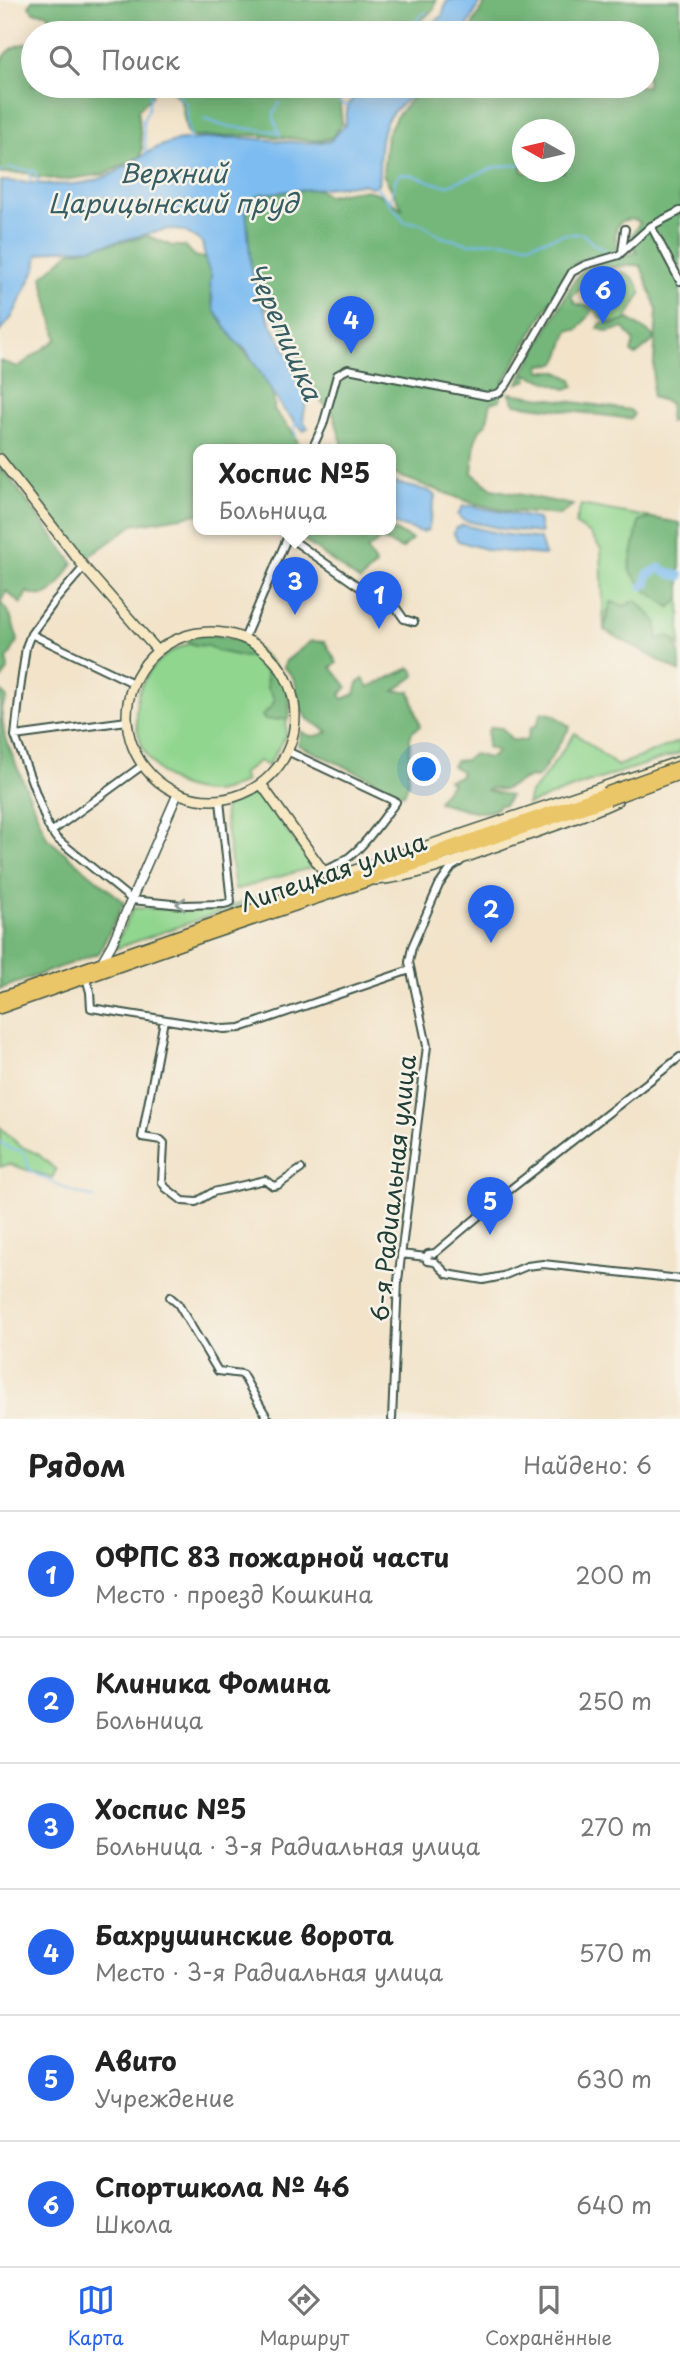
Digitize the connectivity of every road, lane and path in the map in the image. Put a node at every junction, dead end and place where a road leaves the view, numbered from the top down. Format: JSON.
{"nodes":[{"id":1,"x":680,"y":211,"type":"edge"},
{"id":2,"x":651,"y":226,"type":"junction"},
{"id":3,"x":625,"y":229,"type":"dead end"},
{"id":4,"x":622,"y":252,"type":"junction"},
{"id":5,"x":680,"y":281,"type":"edge"},
{"id":6,"x":314,"y":444,"type":"edge"},
{"id":7,"x":0,"y":459,"type":"edge"},
{"id":8,"x":288,"y":535,"type":"edge"},
{"id":9,"x":292,"y":535,"type":"edge"},
{"id":10,"x":84,"y":567,"type":"junction"},
{"id":11,"x":414,"y":622,"type":"dead end"},
{"id":12,"x":31,"y":634,"type":"junction"},
{"id":13,"x":244,"y":639,"type":"junction"},
{"id":14,"x":157,"y":650,"type":"junction"},
{"id":15,"x":132,"y":683,"type":"junction"},
{"id":16,"x":127,"y":721,"type":"junction"},
{"id":17,"x":15,"y":736,"type":"junction"},
{"id":18,"x":287,"y":751,"type":"junction"},
{"id":19,"x":680,"y":761,"type":"edge"},
{"id":20,"x":144,"y":765,"type":"junction"},
{"id":21,"x":680,"y":766,"type":"edge"},
{"id":22,"x":680,"y":775,"type":"edge"},
{"id":23,"x":261,"y":784,"type":"junction"},
{"id":24,"x":178,"y":793,"type":"junction"},
{"id":25,"x":608,"y":795,"type":"junction"},
{"id":26,"x":220,"y":801,"type":"junction"},
{"id":27,"x":51,"y":832,"type":"junction"},
{"id":28,"x":474,"y":854,"type":"junction"},
{"id":29,"x":397,"y":857,"type":"junction"},
{"id":30,"x":428,"y":869,"type":"junction"},
{"id":31,"x":371,"y":876,"type":"junction"},
{"id":32,"x":330,"y":880,"type":"junction"},
{"id":33,"x":439,"y":886,"type":"junction"},
{"id":34,"x":132,"y":900,"type":"junction"},
{"id":35,"x":112,"y":944,"type":"junction"},
{"id":36,"x":411,"y":953,"type":"junction"},
{"id":37,"x":124,"y":956,"type":"junction"},
{"id":38,"x":100,"y":964,"type":"junction"},
{"id":39,"x":410,"y":970,"type":"junction"},
{"id":40,"x":397,"y":972,"type":"junction"},
{"id":41,"x":86,"y":978,"type":"junction"},
{"id":42,"x":414,"y":988,"type":"junction"},
{"id":43,"x":0,"y":998,"type":"edge"},
{"id":44,"x":0,"y":1008,"type":"edge"},
{"id":45,"x":164,"y":1020,"type":"junction"},
{"id":46,"x":680,"y":1057,"type":"edge"},
{"id":47,"x":301,"y":1169,"type":"dead end"},
{"id":48,"x":435,"y":1253,"type":"junction"},
{"id":49,"x":401,"y":1254,"type":"junction"},
{"id":50,"x":426,"y":1257,"type":"junction"},
{"id":51,"x":435,"y":1262,"type":"junction"},
{"id":52,"x":680,"y":1279,"type":"edge"},
{"id":53,"x":170,"y":1297,"type":"dead end"},
{"id":54,"x":268,"y":1419,"type":"edge"},
{"id":55,"x":392,"y":1419,"type":"edge"}],
"edges":[{"from":1,"to":2,"type":"street"},
{"from":2,"to":4,"type":"street"},
{"from":2,"to":5,"type":"street"},
{"from":3,"to":4,"type":"street"},
{"from":4,"to":6,"type":"street"},
{"from":7,"to":10,"type":"main road"},
{"from":8,"to":13,"type":"street"},
{"from":9,"to":11,"type":"street"},
{"from":10,"to":12,"type":"street"},
{"from":10,"to":14,"type":"main road"},
{"from":12,"to":15,"type":"street"},
{"from":12,"to":17,"type":"street"},
{"from":13,"to":14,"type":"main road"},
{"from":13,"to":18,"type":"main road"},
{"from":14,"to":15,"type":"main road"},
{"from":15,"to":16,"type":"main road"},
{"from":16,"to":17,"type":"street"},
{"from":16,"to":20,"type":"main road"},
{"from":17,"to":27,"type":"street"},
{"from":18,"to":23,"type":"main road"},
{"from":18,"to":32,"type":"street"},
{"from":19,"to":25,"type":"main road"},
{"from":20,"to":24,"type":"main road"},
{"from":20,"to":27,"type":"street"},
{"from":21,"to":25,"type":"main road","name":"Липецкая улица","bridge":true},
{"from":22,"to":25,"type":"main road","name":"Липецкая улица","bridge":true},
{"from":23,"to":26,"type":"main road"},
{"from":23,"to":32,"type":"main road"},
{"from":24,"to":26,"type":"main road"},
{"from":24,"to":34,"type":"street"},
{"from":25,"to":28,"type":"main road"},
{"from":25,"to":29,"type":"main road"},
{"from":25,"to":31,"type":"main road","name":"Липецкая улица"},
{"from":26,"to":34,"type":"street","one_way":true},
{"from":27,"to":34,"type":"street"},
{"from":28,"to":30,"type":"main road"},
{"from":28,"to":33,"type":"street"},
{"from":29,"to":31,"type":"main road"},
{"from":29,"to":32,"type":"main road"},
{"from":30,"to":31,"type":"main road"},
{"from":30,"to":33,"type":"street"},
{"from":31,"to":32,"type":"main road","name":"Липецкая улица"},
{"from":32,"to":37,"type":"main road","name":"Липецкая улица"},
{"from":32,"to":41,"type":"main road","name":"Липецкая улица"},
{"from":33,"to":36,"type":"street","name":"6-я Радиальная улица"},
{"from":34,"to":35,"type":"street"},
{"from":35,"to":37,"type":"street"},
{"from":35,"to":38,"type":"street"},
{"from":36,"to":39,"type":"street","name":"6-я Радиальная улица"},
{"from":36,"to":40,"type":"street"},
{"from":37,"to":38,"type":"main road","name":"Липецкая улица"},
{"from":38,"to":43,"type":"main road","name":"Липецкая улица"},
{"from":39,"to":40,"type":"street"},
{"from":39,"to":42,"type":"street","name":"6-я Радиальная улица"},
{"from":40,"to":42,"type":"street"},
{"from":40,"to":45,"type":"street"},
{"from":41,"to":44,"type":"main road","name":"Липецкая улица"},
{"from":41,"to":45,"type":"street"},
{"from":42,"to":49,"type":"street","name":"6-я Радиальная улица"},
{"from":45,"to":47,"type":"street"},
{"from":46,"to":48,"type":"street"},
{"from":48,"to":50,"type":"street"},
{"from":48,"to":51,"type":"street"},
{"from":49,"to":50,"type":"street"},
{"from":49,"to":55,"type":"street","name":"6-я Радиальная улица"},
{"from":50,"to":51,"type":"street"},
{"from":51,"to":52,"type":"street"},
{"from":53,"to":54,"type":"street"}]}
